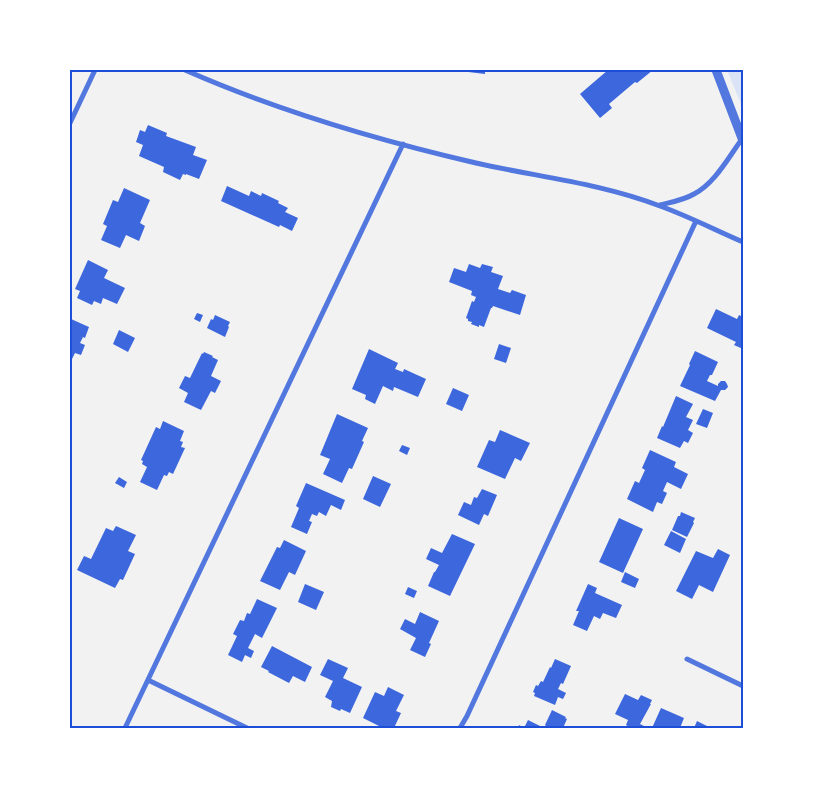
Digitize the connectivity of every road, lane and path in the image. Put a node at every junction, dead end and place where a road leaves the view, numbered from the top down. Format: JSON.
{"nodes":[{"id":1,"x":95,"y":70,"type":"edge"},
{"id":2,"x":185,"y":70,"type":"edge"},
{"id":3,"x":716,"y":70,"type":"edge"},
{"id":4,"x":70,"y":122,"type":"edge"},
{"id":5,"x":743,"y":140,"type":"edge"},
{"id":6,"x":403,"y":144,"type":"junction"},
{"id":7,"x":660,"y":206,"type":"junction"},
{"id":8,"x":696,"y":221,"type":"junction"},
{"id":9,"x":743,"y":242,"type":"edge"},
{"id":10,"x":687,"y":659,"type":"dead end"},
{"id":11,"x":148,"y":680,"type":"junction"},
{"id":12,"x":743,"y":686,"type":"edge"},
{"id":13,"x":125,"y":728,"type":"edge"},
{"id":14,"x":247,"y":728,"type":"edge"},
{"id":15,"x":460,"y":728,"type":"edge"}],
"edges":[{"from":1,"to":4,"type":"street"},
{"from":2,"to":6,"type":"street"},
{"from":3,"to":5,"type":"street"},
{"from":5,"to":7,"type":"street"},
{"from":6,"to":7,"type":"street"},
{"from":6,"to":11,"type":"street"},
{"from":7,"to":8,"type":"street"},
{"from":8,"to":9,"type":"street"},
{"from":8,"to":15,"type":"street"},
{"from":10,"to":12,"type":"street"},
{"from":11,"to":13,"type":"street"},
{"from":11,"to":14,"type":"street"}]}
